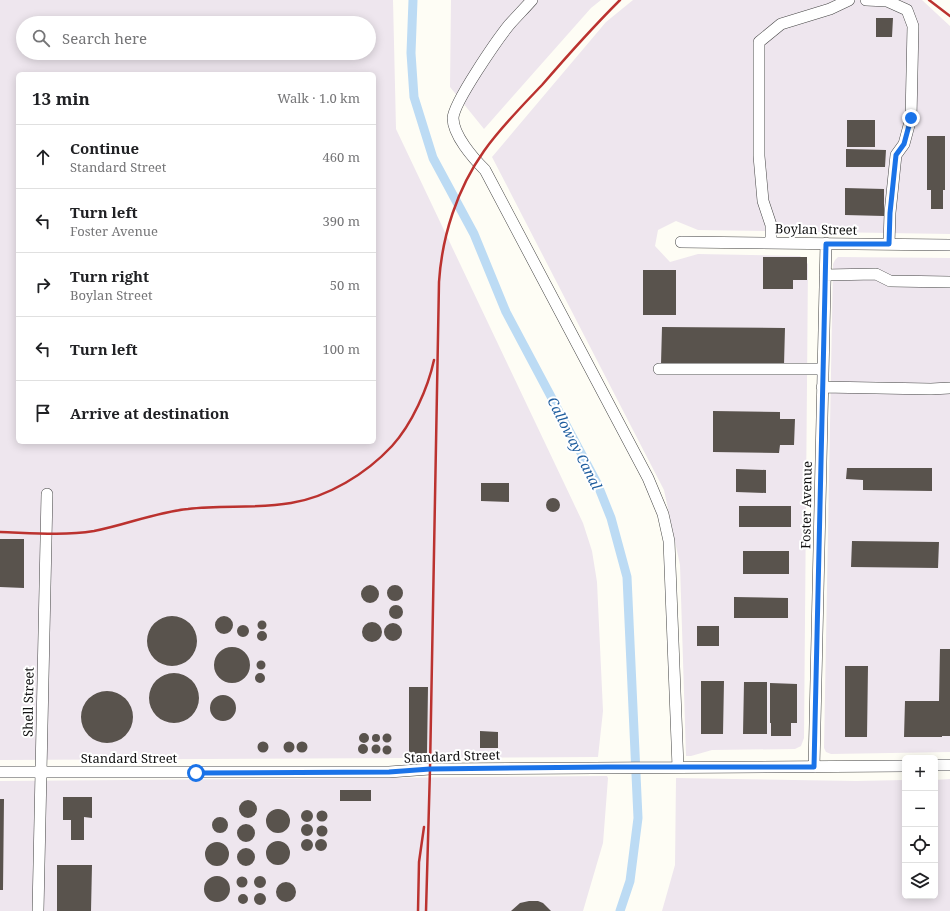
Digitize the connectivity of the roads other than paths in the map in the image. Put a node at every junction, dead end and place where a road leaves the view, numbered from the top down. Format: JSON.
{"nodes":[{"id":1,"x":532,"y":0,"type":"edge"},
{"id":2,"x":849,"y":0,"type":"edge"},
{"id":3,"x":866,"y":0,"type":"edge"},
{"id":4,"x":681,"y":242,"type":"dead end"},
{"id":5,"x":771,"y":243,"type":"junction"},
{"id":6,"x":826,"y":244,"type":"junction"},
{"id":7,"x":889,"y":244,"type":"junction"},
{"id":8,"x":950,"y":245,"type":"edge"},
{"id":9,"x":825,"y":275,"type":"junction"},
{"id":10,"x":950,"y":282,"type":"edge"},
{"id":11,"x":659,"y":369,"type":"dead end"},
{"id":12,"x":823,"y":369,"type":"junction"},
{"id":13,"x":822,"y":387,"type":"junction"},
{"id":14,"x":950,"y":388,"type":"edge"},
{"id":15,"x":47,"y":494,"type":"dead end"},
{"id":16,"x":938,"y":765,"type":"edge"},
{"id":17,"x":950,"y":765,"type":"edge"},
{"id":18,"x":902,"y":766,"type":"edge"},
{"id":19,"x":678,"y":767,"type":"junction"},
{"id":20,"x":814,"y":767,"type":"junction"},
{"id":21,"x":0,"y":772,"type":"edge"},
{"id":22,"x":41,"y":772,"type":"junction"},
{"id":23,"x":38,"y":911,"type":"edge"}],
"edges":[{"from":1,"to":19,"type":"street"},
{"from":2,"to":5,"type":"street"},
{"from":3,"to":7,"type":"street"},
{"from":4,"to":5,"type":"street","name":"Boylan Street"},
{"from":5,"to":6,"type":"street","name":"Boylan Street"},
{"from":6,"to":7,"type":"street","name":"Boylan Street"},
{"from":6,"to":9,"type":"street","name":"Foster Avenue"},
{"from":7,"to":8,"type":"street","name":"Boylan Street"},
{"from":9,"to":10,"type":"street"},
{"from":9,"to":12,"type":"street","name":"Foster Avenue"},
{"from":11,"to":12,"type":"street"},
{"from":12,"to":13,"type":"street","name":"Foster Avenue"},
{"from":13,"to":14,"type":"street"},
{"from":13,"to":20,"type":"street","name":"Foster Avenue"},
{"from":15,"to":22,"type":"street","name":"Shell Street"},
{"from":16,"to":17,"type":"street"},
{"from":18,"to":20,"type":"street","name":"Standard Street"},
{"from":19,"to":20,"type":"street","name":"Standard Street"},
{"from":19,"to":22,"type":"street","name":"Standard Street"},
{"from":21,"to":22,"type":"street","name":"Standard Street"},
{"from":22,"to":23,"type":"street","name":"Shell Street"}]}
